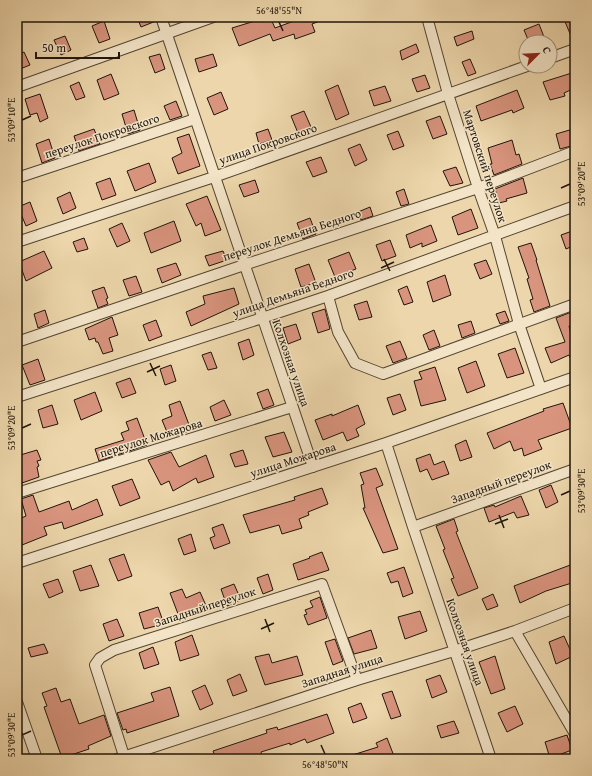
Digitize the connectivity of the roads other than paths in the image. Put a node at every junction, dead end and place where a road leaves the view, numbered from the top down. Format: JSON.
{"nodes":[{"id":1,"x":161,"y":17,"type":"edge"},
{"id":2,"x":213,"y":17,"type":"edge"},
{"id":3,"x":427,"y":17,"type":"edge"},
{"id":4,"x":165,"y":33,"type":"junction"},
{"id":5,"x":575,"y":49,"type":"edge"},
{"id":6,"x":558,"y":55,"type":"edge"},
{"id":7,"x":518,"y":69,"type":"edge"},
{"id":8,"x":17,"y":87,"type":"edge"},
{"id":9,"x":448,"y":94,"type":"junction"},
{"id":10,"x":195,"y":119,"type":"junction"},
{"id":11,"x":575,"y":151,"type":"edge"},
{"id":12,"x":214,"y":177,"type":"junction"},
{"id":13,"x":17,"y":178,"type":"edge"},
{"id":14,"x":478,"y":188,"type":"junction"},
{"id":15,"x":575,"y":206,"type":"edge"},
{"id":16,"x":495,"y":236,"type":"junction"},
{"id":17,"x":17,"y":242,"type":"edge"},
{"id":18,"x":244,"y":265,"type":"junction"},
{"id":19,"x":328,"y":296,"type":"junction"},
{"id":20,"x":575,"y":304,"type":"edge"},
{"id":21,"x":262,"y":318,"type":"junction"},
{"id":22,"x":520,"y":324,"type":"junction"},
{"id":23,"x":17,"y":342,"type":"edge"},
{"id":24,"x":575,"y":377,"type":"edge"},
{"id":25,"x":541,"y":389,"type":"junction"},
{"id":26,"x":17,"y":397,"type":"edge"},
{"id":27,"x":292,"y":407,"type":"junction"},
{"id":28,"x":386,"y":443,"type":"junction"},
{"id":29,"x":313,"y":467,"type":"junction"},
{"id":30,"x":575,"y":469,"type":"edge"},
{"id":31,"x":17,"y":493,"type":"edge"},
{"id":32,"x":413,"y":528,"type":"junction"},
{"id":33,"x":17,"y":563,"type":"edge"},
{"id":34,"x":575,"y":608,"type":"edge"},
{"id":35,"x":515,"y":631,"type":"junction"},
{"id":36,"x":454,"y":651,"type":"junction"},
{"id":37,"x":357,"y":680,"type":"junction"},
{"id":38,"x":17,"y":702,"type":"edge"},
{"id":39,"x":575,"y":734,"type":"edge"},
{"id":40,"x":122,"y":758,"type":"edge"},
{"id":41,"x":37,"y":759,"type":"edge"},
{"id":42,"x":491,"y":759,"type":"edge"}],
"edges":[{"from":1,"to":4,"type":"street","name":"Колхозная улица"},
{"from":2,"to":4,"type":"street"},
{"from":3,"to":9,"type":"street","name":"Мартовский переулок"},
{"from":4,"to":8,"type":"street"},
{"from":4,"to":10,"type":"street","name":"Колхозная улица"},
{"from":5,"to":6,"type":"street"},
{"from":7,"to":9,"type":"street","name":"улица Покровского"},
{"from":9,"to":12,"type":"street","name":"улица Покровского"},
{"from":9,"to":14,"type":"street","name":"Мартовский переулок"},
{"from":10,"to":12,"type":"street","name":"Колхозная улица"},
{"from":10,"to":13,"type":"street","name":"переулок Покровского"},
{"from":11,"to":14,"type":"street","name":"переулок Демьяна Бедного"},
{"from":12,"to":17,"type":"street","name":"улица Покровского"},
{"from":12,"to":18,"type":"street","name":"Колхозная улица"},
{"from":14,"to":16,"type":"street","name":"Мартовский переулок"},
{"from":14,"to":18,"type":"street","name":"переулок Демьяна Бедного"},
{"from":15,"to":16,"type":"street","name":"улица Демьяна Бедного"},
{"from":16,"to":19,"type":"street","name":"улица Демьяна Бедного"},
{"from":16,"to":22,"type":"street","name":"Мартовский переулок"},
{"from":18,"to":21,"type":"street","name":"Колхозная улица"},
{"from":18,"to":23,"type":"street","name":"переулок Демьяна Бедного"},
{"from":19,"to":21,"type":"street","name":"улица Демьяна Бедного"},
{"from":19,"to":22,"type":"street"},
{"from":20,"to":22,"type":"street"},
{"from":21,"to":26,"type":"street","name":"улица Демьяна Бедного"},
{"from":21,"to":27,"type":"street","name":"Колхозная улица"},
{"from":22,"to":25,"type":"street","name":"Мартовский переулок"},
{"from":24,"to":25,"type":"street","name":"улица Можарова"},
{"from":25,"to":28,"type":"street","name":"улица Можарова"},
{"from":27,"to":29,"type":"street","name":"Колхозная улица"},
{"from":27,"to":31,"type":"street","name":"переулок Можарова"},
{"from":28,"to":29,"type":"street","name":"улица Можарова"},
{"from":28,"to":32,"type":"street","name":"Колхозная улица"},
{"from":29,"to":33,"type":"street","name":"улица Можарова"},
{"from":30,"to":32,"type":"street","name":"Западный переулок"},
{"from":32,"to":36,"type":"street","name":"Колхозная улица"},
{"from":34,"to":35,"type":"street","name":"Западная улица"},
{"from":35,"to":36,"type":"street","name":"Западная улица"},
{"from":35,"to":39,"type":"street"},
{"from":36,"to":37,"type":"street","name":"Западная улица"},
{"from":36,"to":42,"type":"street","name":"Колхозная улица"},
{"from":37,"to":40,"type":"street","name":"Западная улица"},
{"from":37,"to":40,"type":"street","name":"Западный переулок"},
{"from":38,"to":41,"type":"street"}]}
